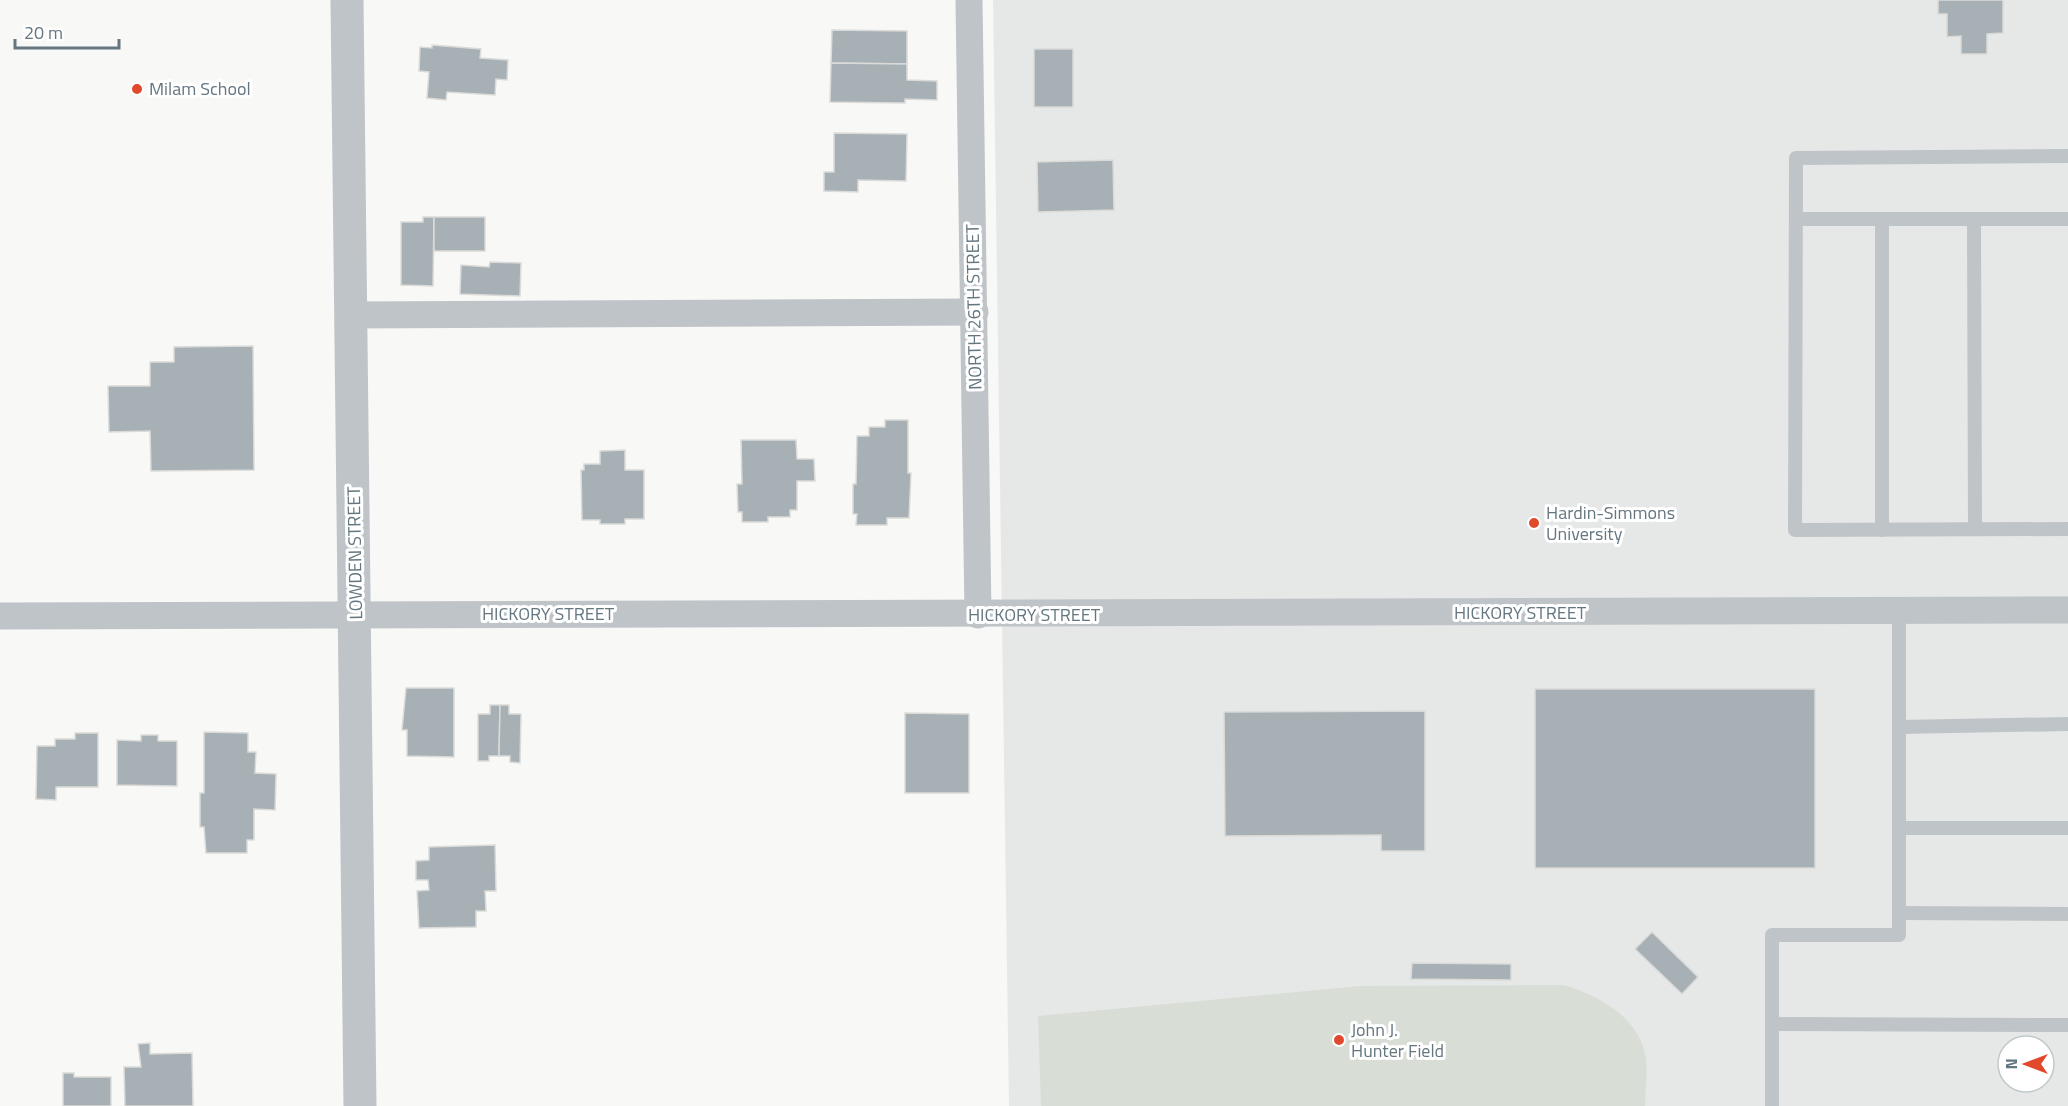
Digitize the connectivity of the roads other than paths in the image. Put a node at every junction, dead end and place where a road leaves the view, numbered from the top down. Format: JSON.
{"nodes":[{"id":1,"x":347,"y":0,"type":"edge"},
{"id":2,"x":969,"y":0,"type":"edge"},
{"id":3,"x":2068,"y":156,"type":"edge"},
{"id":4,"x":1796,"y":219,"type":"junction"},
{"id":5,"x":1882,"y":219,"type":"junction"},
{"id":6,"x":1974,"y":219,"type":"junction"},
{"id":7,"x":2068,"y":219,"type":"edge"},
{"id":8,"x":975,"y":312,"type":"junction"},
{"id":9,"x":352,"y":315,"type":"junction"},
{"id":10,"x":1976,"y":529,"type":"junction"},
{"id":11,"x":2068,"y":529,"type":"edge"},
{"id":12,"x":1882,"y":530,"type":"junction"},
{"id":13,"x":2068,"y":610,"type":"edge"},
{"id":14,"x":1899,"y":611,"type":"junction"},
{"id":15,"x":356,"y":614,"type":"junction"},
{"id":16,"x":978,"y":615,"type":"junction"},
{"id":17,"x":0,"y":616,"type":"edge"},
{"id":18,"x":2068,"y":724,"type":"edge"},
{"id":19,"x":1899,"y":727,"type":"junction"},
{"id":20,"x":1899,"y":828,"type":"junction"},
{"id":21,"x":2068,"y":828,"type":"edge"},
{"id":22,"x":1899,"y":913,"type":"junction"},
{"id":23,"x":2068,"y":914,"type":"edge"},
{"id":24,"x":1772,"y":1024,"type":"junction"},
{"id":25,"x":2068,"y":1025,"type":"edge"},
{"id":26,"x":360,"y":1106,"type":"edge"},
{"id":27,"x":1772,"y":1106,"type":"edge"}],
"edges":[{"from":1,"to":9,"type":"street","name":"LOWDEN STREET"},
{"from":2,"to":8,"type":"street","name":"NORTH 26TH STREET"},
{"from":3,"to":4,"type":"lane"},
{"from":4,"to":5,"type":"lane"},
{"from":4,"to":12,"type":"lane"},
{"from":5,"to":6,"type":"lane"},
{"from":5,"to":12,"type":"lane"},
{"from":6,"to":7,"type":"lane"},
{"from":6,"to":10,"type":"lane"},
{"from":8,"to":9,"type":"street"},
{"from":8,"to":16,"type":"street","name":"NORTH 26TH STREET"},
{"from":9,"to":15,"type":"street","name":"LOWDEN STREET"},
{"from":10,"to":11,"type":"lane"},
{"from":10,"to":12,"type":"lane"},
{"from":13,"to":14,"type":"street","name":"HICKORY STREET"},
{"from":14,"to":16,"type":"street","name":"HICKORY STREET"},
{"from":14,"to":19,"type":"lane"},
{"from":15,"to":16,"type":"street","name":"HICKORY STREET"},
{"from":15,"to":17,"type":"street","name":"HICKORY STREET"},
{"from":15,"to":26,"type":"street","name":"LOWDEN STREET"},
{"from":18,"to":19,"type":"lane"},
{"from":19,"to":20,"type":"lane"},
{"from":20,"to":21,"type":"lane"},
{"from":20,"to":22,"type":"lane"},
{"from":22,"to":23,"type":"lane"},
{"from":22,"to":24,"type":"lane"},
{"from":24,"to":25,"type":"lane"},
{"from":24,"to":27,"type":"lane"}]}
